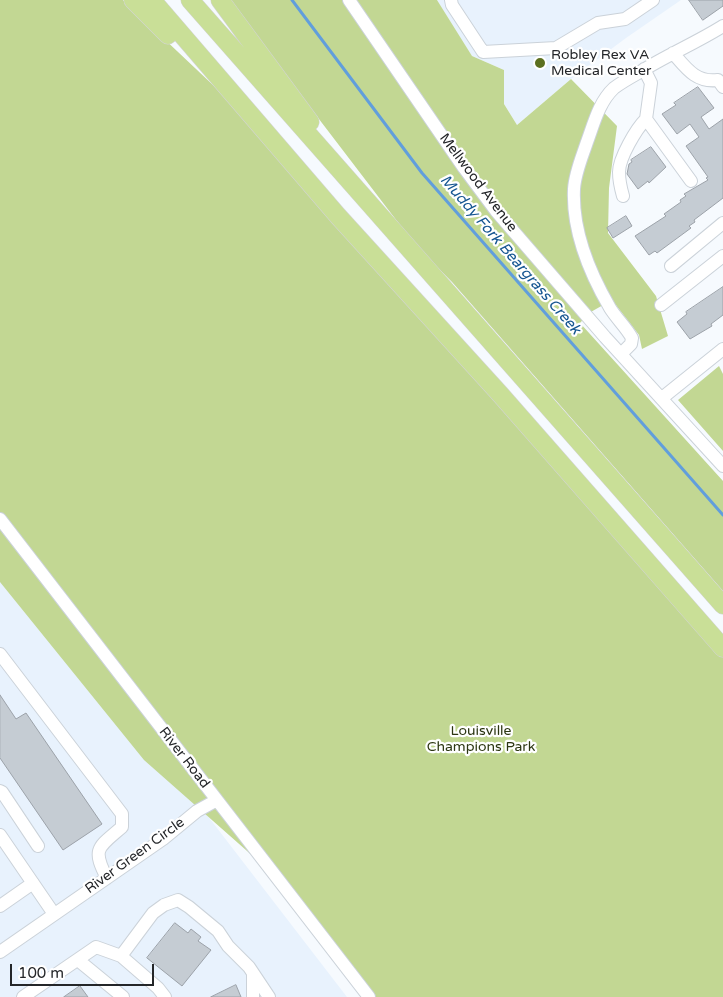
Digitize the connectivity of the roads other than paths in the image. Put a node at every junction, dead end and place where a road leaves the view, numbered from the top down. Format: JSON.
{"nodes":[{"id":1,"x":133,"y":0,"type":"edge"},
{"id":2,"x":152,"y":0,"type":"edge"},
{"id":3,"x":190,"y":0,"type":"edge"},
{"id":4,"x":220,"y":0,"type":"edge"},
{"id":5,"x":349,"y":0,"type":"edge"},
{"id":6,"x":452,"y":0,"type":"edge"},
{"id":7,"x":653,"y":0,"type":"edge"},
{"id":8,"x":723,"y":26,"type":"edge"},
{"id":9,"x":673,"y":53,"type":"junction"},
{"id":10,"x":644,"y":69,"type":"junction"},
{"id":11,"x":723,"y":87,"type":"edge"},
{"id":12,"x":646,"y":119,"type":"junction"},
{"id":13,"x":340,"y":172,"type":"junction"},
{"id":14,"x":691,"y":181,"type":"dead end"},
{"id":15,"x":623,"y":196,"type":"dead end"},
{"id":16,"x":338,"y":216,"type":"junction"},
{"id":17,"x":723,"y":223,"type":"edge"},
{"id":18,"x":723,"y":256,"type":"edge"},
{"id":19,"x":671,"y":266,"type":"dead end"},
{"id":20,"x":661,"y":305,"type":"dead end"},
{"id":21,"x":723,"y":349,"type":"edge"},
{"id":22,"x":621,"y":354,"type":"junction"},
{"id":23,"x":662,"y":398,"type":"junction"},
{"id":24,"x":723,"y":466,"type":"edge"},
{"id":25,"x":0,"y":519,"type":"edge"},
{"id":26,"x":723,"y":605,"type":"edge"},
{"id":27,"x":723,"y":648,"type":"edge"},
{"id":28,"x":0,"y":654,"type":"edge"},
{"id":29,"x":0,"y":792,"type":"edge"},
{"id":30,"x":217,"y":800,"type":"junction"},
{"id":31,"x":0,"y":835,"type":"edge"},
{"id":32,"x":38,"y":846,"type":"dead end"},
{"id":33,"x":107,"y":878,"type":"junction"},
{"id":34,"x":33,"y":883,"type":"junction"},
{"id":35,"x":0,"y":906,"type":"edge"},
{"id":36,"x":54,"y":914,"type":"junction"},
{"id":37,"x":0,"y":952,"type":"edge"},
{"id":38,"x":121,"y":956,"type":"junction"},
{"id":39,"x":78,"y":960,"type":"junction"},
{"id":40,"x":253,"y":973,"type":"junction"},
{"id":41,"x":23,"y":997,"type":"edge"},
{"id":42,"x":123,"y":997,"type":"edge"},
{"id":43,"x":165,"y":997,"type":"edge"},
{"id":44,"x":254,"y":997,"type":"edge"},
{"id":45,"x":269,"y":997,"type":"edge"},
{"id":46,"x":368,"y":997,"type":"edge"}],
"edges":[{"from":1,"to":16,"type":"highway"},
{"from":2,"to":16,"type":"highway"},
{"from":3,"to":13,"type":"highway"},
{"from":4,"to":13,"type":"highway"},
{"from":5,"to":22,"type":"street","name":"Mellwood Avenue"},
{"from":6,"to":7,"type":"street"},
{"from":8,"to":9,"type":"street"},
{"from":9,"to":10,"type":"street"},
{"from":9,"to":11,"type":"street"},
{"from":10,"to":12,"type":"street"},
{"from":10,"to":22,"type":"street"},
{"from":12,"to":14,"type":"street"},
{"from":12,"to":15,"type":"street"},
{"from":13,"to":26,"type":"highway"},
{"from":16,"to":27,"type":"highway"},
{"from":17,"to":19,"type":"street"},
{"from":18,"to":20,"type":"street"},
{"from":21,"to":23,"type":"street"},
{"from":22,"to":23,"type":"street","name":"Mellwood Avenue"},
{"from":23,"to":24,"type":"street","name":"Mellwood Avenue"},
{"from":25,"to":30,"type":"street","name":"River Road"},
{"from":28,"to":33,"type":"street"},
{"from":29,"to":32,"type":"street"},
{"from":30,"to":33,"type":"street","name":"River Green Circle"},
{"from":30,"to":46,"type":"street","name":"River Road"},
{"from":31,"to":34,"type":"street"},
{"from":33,"to":36,"type":"street","name":"River Green Circle"},
{"from":34,"to":35,"type":"street"},
{"from":34,"to":36,"type":"street"},
{"from":36,"to":37,"type":"street","name":"River Green Circle"},
{"from":38,"to":39,"type":"street"},
{"from":38,"to":40,"type":"street"},
{"from":38,"to":43,"type":"street"},
{"from":39,"to":41,"type":"street"},
{"from":39,"to":42,"type":"street"},
{"from":40,"to":44,"type":"street"},
{"from":40,"to":45,"type":"street"}]}
